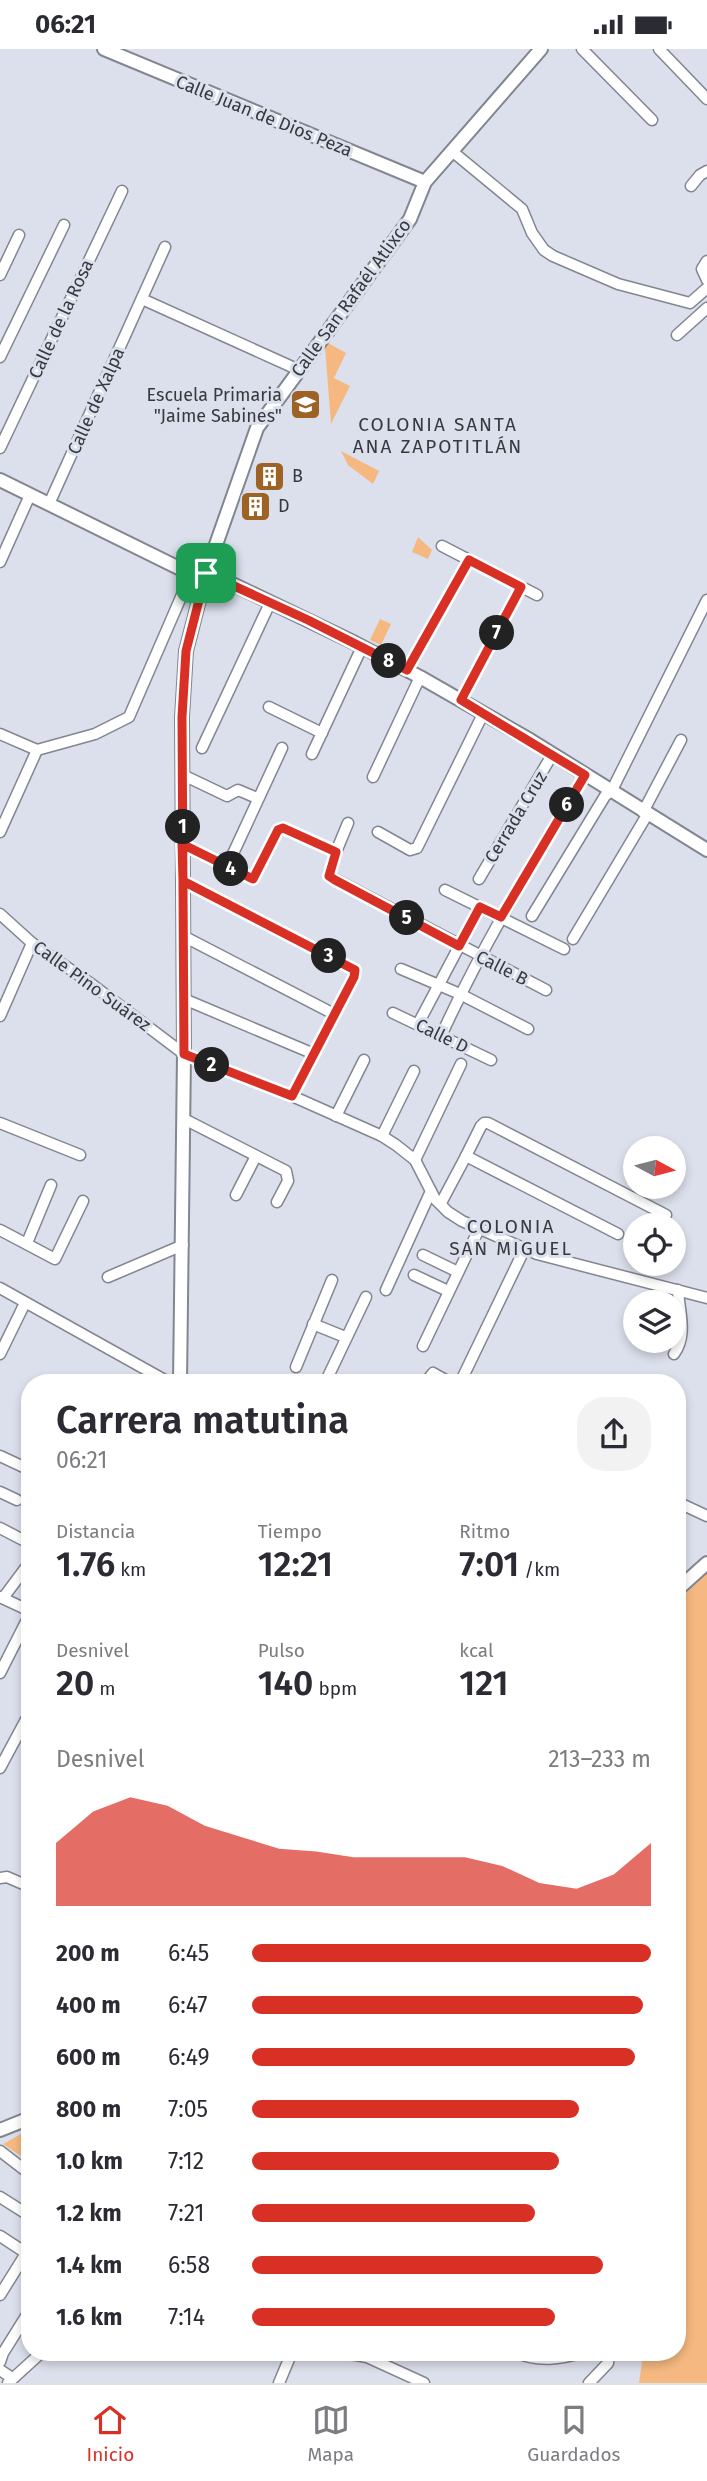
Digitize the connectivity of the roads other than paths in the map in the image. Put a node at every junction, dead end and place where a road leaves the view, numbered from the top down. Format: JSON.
{"nodes":[{"id":1,"x":103,"y":49,"type":"edge"},
{"id":2,"x":541,"y":49,"type":"edge"},
{"id":3,"x":582,"y":49,"type":"edge"},
{"id":4,"x":659,"y":49,"type":"edge"},
{"id":5,"x":707,"y":99,"type":"edge"},
{"id":6,"x":652,"y":120,"type":"dead end"},
{"id":7,"x":453,"y":152,"type":"junction"},
{"id":8,"x":707,"y":171,"type":"edge"},
{"id":9,"x":425,"y":182,"type":"junction"},
{"id":10,"x":691,"y":186,"type":"dead end"},
{"id":11,"x":122,"y":191,"type":"dead end"},
{"id":12,"x":64,"y":225,"type":"dead end"},
{"id":13,"x":19,"y":235,"type":"dead end"},
{"id":14,"x":165,"y":247,"type":"dead end"},
{"id":15,"x":707,"y":261,"type":"edge"},
{"id":16,"x":0,"y":275,"type":"edge"},
{"id":17,"x":707,"y":280,"type":"edge"},
{"id":18,"x":707,"y":288,"type":"edge"},
{"id":19,"x":142,"y":299,"type":"junction"},
{"id":20,"x":705,"y":314,"type":"edge"},
{"id":21,"x":677,"y":335,"type":"dead end"},
{"id":22,"x":0,"y":356,"type":"edge"},
{"id":23,"x":299,"y":370,"type":"junction"},
{"id":24,"x":0,"y":447,"type":"edge"},
{"id":25,"x":0,"y":481,"type":"edge"},
{"id":26,"x":30,"y":495,"type":"junction"},
{"id":27,"x":49,"y":504,"type":"junction"},
{"id":28,"x":442,"y":546,"type":"dead end"},
{"id":29,"x":469,"y":560,"type":"junction"},
{"id":30,"x":0,"y":562,"type":"edge"},
{"id":31,"x":191,"y":573,"type":"junction"},
{"id":32,"x":206,"y":573,"type":"junction"},
{"id":33,"x":521,"y":587,"type":"junction"},
{"id":34,"x":537,"y":595,"type":"dead end"},
{"id":35,"x":707,"y":600,"type":"edge"},
{"id":36,"x":270,"y":603,"type":"junction"},
{"id":37,"x":362,"y":646,"type":"junction"},
{"id":38,"x":407,"y":670,"type":"junction"},
{"id":39,"x":420,"y":677,"type":"junction"},
{"id":40,"x":461,"y":700,"type":"junction"},
{"id":41,"x":269,"y":707,"type":"dead end"},
{"id":42,"x":483,"y":714,"type":"junction"},
{"id":43,"x":322,"y":733,"type":"junction"},
{"id":44,"x":0,"y":734,"type":"edge"},
{"id":45,"x":681,"y":740,"type":"dead end"},
{"id":46,"x":202,"y":748,"type":"dead end"},
{"id":47,"x":282,"y":748,"type":"dead end"},
{"id":48,"x":37,"y":750,"type":"junction"},
{"id":49,"x":312,"y":754,"type":"dead end"},
{"id":50,"x":552,"y":755,"type":"junction"},
{"id":51,"x":183,"y":775,"type":"junction"},
{"id":52,"x":585,"y":775,"type":"junction"},
{"id":53,"x":373,"y":777,"type":"dead end"},
{"id":54,"x":612,"y":790,"type":"junction"},
{"id":55,"x":257,"y":799,"type":"junction"},
{"id":56,"x":645,"y":813,"type":"junction"},
{"id":57,"x":348,"y":823,"type":"dead end"},
{"id":58,"x":0,"y":832,"type":"edge"},
{"id":59,"x":378,"y":832,"type":"dead end"},
{"id":60,"x":182,"y":844,"type":"junction"},
{"id":61,"x":707,"y":850,"type":"edge"},
{"id":62,"x":336,"y":852,"type":"junction"},
{"id":63,"x":231,"y":858,"type":"dead end"},
{"id":64,"x":479,"y":879,"type":"dead end"},
{"id":65,"x":183,"y":881,"type":"junction"},
{"id":66,"x":445,"y":890,"type":"dead end"},
{"id":67,"x":480,"y":907,"type":"junction"},
{"id":68,"x":0,"y":914,"type":"edge"},
{"id":69,"x":532,"y":916,"type":"dead end"},
{"id":70,"x":501,"y":917,"type":"junction"},
{"id":71,"x":183,"y":936,"type":"junction"},
{"id":72,"x":573,"y":939,"type":"dead end"},
{"id":73,"x":32,"y":943,"type":"junction"},
{"id":74,"x":459,"y":946,"type":"junction"},
{"id":75,"x":564,"y":949,"type":"dead end"},
{"id":76,"x":481,"y":957,"type":"junction"},
{"id":77,"x":401,"y":968,"type":"dead end"},
{"id":78,"x":437,"y":985,"type":"junction"},
{"id":79,"x":546,"y":990,"type":"dead end"},
{"id":80,"x":460,"y":994,"type":"junction"},
{"id":81,"x":184,"y":999,"type":"junction"},
{"id":82,"x":393,"y":1013,"type":"dead end"},
{"id":83,"x":334,"y":1014,"type":"junction"},
{"id":84,"x":0,"y":1016,"type":"edge"},
{"id":85,"x":418,"y":1024,"type":"junction"},
{"id":86,"x":528,"y":1029,"type":"dead end"},
{"id":87,"x":441,"y":1036,"type":"junction"},
{"id":88,"x":184,"y":1054,"type":"junction"},
{"id":89,"x":314,"y":1054,"type":"junction"},
{"id":90,"x":364,"y":1060,"type":"dead end"},
{"id":91,"x":491,"y":1060,"type":"dead end"},
{"id":92,"x":461,"y":1064,"type":"dead end"},
{"id":93,"x":414,"y":1070,"type":"dead end"},
{"id":94,"x":292,"y":1096,"type":"junction"},
{"id":95,"x":336,"y":1116,"type":"junction"},
{"id":96,"x":184,"y":1119,"type":"junction"},
{"id":97,"x":0,"y":1123,"type":"edge"},
{"id":98,"x":382,"y":1136,"type":"junction"},
{"id":99,"x":80,"y":1155,"type":"dead end"},
{"id":100,"x":256,"y":1156,"type":"junction"},
{"id":101,"x":466,"y":1156,"type":"junction"},
{"id":102,"x":415,"y":1160,"type":"junction"},
{"id":103,"x":51,"y":1185,"type":"dead end"},
{"id":104,"x":431,"y":1191,"type":"junction"},
{"id":105,"x":236,"y":1195,"type":"dead end"},
{"id":106,"x":83,"y":1201,"type":"dead end"},
{"id":107,"x":277,"y":1202,"type":"dead end"},
{"id":108,"x":441,"y":1203,"type":"junction"},
{"id":109,"x":662,"y":1213,"type":"edge"},
{"id":110,"x":479,"y":1229,"type":"junction"},
{"id":111,"x":0,"y":1230,"type":"edge"},
{"id":112,"x":618,"y":1234,"type":"dead end"},
{"id":113,"x":27,"y":1243,"type":"junction"},
{"id":114,"x":183,"y":1245,"type":"junction"},
{"id":115,"x":525,"y":1248,"type":"junction"},
{"id":116,"x":423,"y":1255,"type":"dead end"},
{"id":117,"x":458,"y":1272,"type":"junction"},
{"id":118,"x":414,"y":1275,"type":"dead end"},
{"id":119,"x":108,"y":1277,"type":"dead end"},
{"id":120,"x":332,"y":1280,"type":"dead end"},
{"id":121,"x":0,"y":1288,"type":"edge"},
{"id":122,"x":386,"y":1290,"type":"dead end"},
{"id":123,"x":678,"y":1290,"type":"edge"},
{"id":124,"x":448,"y":1291,"type":"junction"},
{"id":125,"x":686,"y":1292,"type":"edge"},
{"id":126,"x":366,"y":1297,"type":"dead end"},
{"id":127,"x":707,"y":1298,"type":"edge"},
{"id":128,"x":25,"y":1303,"type":"junction"},
{"id":129,"x":313,"y":1324,"type":"junction"},
{"id":130,"x":345,"y":1337,"type":"junction"},
{"id":131,"x":423,"y":1346,"type":"dead end"},
{"id":132,"x":0,"y":1354,"type":"edge"},
{"id":133,"x":296,"y":1367,"type":"dead end"},
{"id":134,"x":155,"y":1374,"type":"edge"},
{"id":135,"x":180,"y":1374,"type":"edge"},
{"id":136,"x":329,"y":1374,"type":"edge"},
{"id":137,"x":464,"y":1374,"type":"edge"},
{"id":138,"x":0,"y":1456,"type":"edge"},
{"id":139,"x":21,"y":1466,"type":"edge"},
{"id":140,"x":0,"y":1492,"type":"edge"},
{"id":141,"x":17,"y":1500,"type":"dead end"},
{"id":142,"x":686,"y":1506,"type":"edge"},
{"id":143,"x":707,"y":1516,"type":"edge"},
{"id":144,"x":0,"y":1528,"type":"edge"},
{"id":145,"x":21,"y":1539,"type":"edge"},
{"id":146,"x":707,"y":1563,"type":"edge"},
{"id":147,"x":21,"y":1573,"type":"edge"},
{"id":148,"x":686,"y":1582,"type":"edge"},
{"id":149,"x":2,"y":1597,"type":"edge"},
{"id":150,"x":21,"y":1607,"type":"edge"},
{"id":151,"x":21,"y":1630,"type":"edge"},
{"id":152,"x":0,"y":1673,"type":"edge"},
{"id":153,"x":21,"y":1729,"type":"edge"},
{"id":154,"x":0,"y":1768,"type":"edge"},
{"id":155,"x":1,"y":1877,"type":"edge"},
{"id":156,"x":21,"y":1883,"type":"edge"},
{"id":157,"x":21,"y":2122,"type":"edge"},
{"id":158,"x":0,"y":2130,"type":"edge"},
{"id":159,"x":0,"y":2151,"type":"edge"},
{"id":160,"x":21,"y":2167,"type":"edge"},
{"id":161,"x":0,"y":2197,"type":"edge"},
{"id":162,"x":21,"y":2210,"type":"edge"},
{"id":163,"x":0,"y":2236,"type":"edge"},
{"id":164,"x":21,"y":2246,"type":"edge"},
{"id":165,"x":21,"y":2258,"type":"edge"},
{"id":166,"x":4,"y":2277,"type":"edge"},
{"id":167,"x":0,"y":2295,"type":"edge"},
{"id":168,"x":21,"y":2324,"type":"edge"},
{"id":169,"x":32,"y":2361,"type":"edge"},
{"id":170,"x":288,"y":2361,"type":"edge"},
{"id":171,"x":382,"y":2361,"type":"edge"},
{"id":172,"x":608,"y":2361,"type":"edge"},
{"id":173,"x":0,"y":2362,"type":"edge"},
{"id":174,"x":0,"y":2370,"type":"edge"},
{"id":175,"x":10,"y":2381,"type":"edge"},
{"id":176,"x":279,"y":2383,"type":"edge"},
{"id":177,"x":424,"y":2383,"type":"edge"},
{"id":178,"x":589,"y":2383,"type":"edge"}],
"edges":[{"from":1,"to":9,"type":"street","name":"Calle Juan de Dios Peza"},
{"from":2,"to":7,"type":"street","name":"Calle San Rafaél Atlixco"},
{"from":3,"to":6,"type":"street"},
{"from":4,"to":5,"type":"street"},
{"from":7,"to":9,"type":"street","name":"Calle San Rafaél Atlixco"},
{"from":7,"to":18,"type":"street"},
{"from":8,"to":10,"type":"street"},
{"from":9,"to":23,"type":"street","name":"Calle San Rafaél Atlixco"},
{"from":11,"to":24,"type":"street","name":"Calle de la Rosa"},
{"from":12,"to":22,"type":"street"},
{"from":13,"to":16,"type":"street"},
{"from":14,"to":19,"type":"street","name":"Calle de Xalpa"},
{"from":15,"to":17,"type":"street"},
{"from":19,"to":23,"type":"street"},
{"from":19,"to":27,"type":"street","name":"Calle de Xalpa"},
{"from":20,"to":21,"type":"street"},
{"from":23,"to":32,"type":"street","name":"Calle San Rafaél Atlixco"},
{"from":25,"to":26,"type":"street"},
{"from":26,"to":27,"type":"street"},
{"from":26,"to":30,"type":"street"},
{"from":27,"to":31,"type":"street"},
{"from":28,"to":29,"type":"street"},
{"from":29,"to":33,"type":"street"},
{"from":29,"to":38,"type":"street"},
{"from":31,"to":32,"type":"street"},
{"from":31,"to":48,"type":"street"},
{"from":32,"to":36,"type":"street"},
{"from":32,"to":51,"type":"street","name":"Calle San Rafaél Atlixco"},
{"from":33,"to":34,"type":"street"},
{"from":33,"to":40,"type":"street"},
{"from":35,"to":54,"type":"street"},
{"from":36,"to":37,"type":"street"},
{"from":36,"to":46,"type":"street"},
{"from":37,"to":38,"type":"street"},
{"from":37,"to":43,"type":"street"},
{"from":38,"to":39,"type":"street"},
{"from":39,"to":40,"type":"street"},
{"from":39,"to":53,"type":"street"},
{"from":40,"to":42,"type":"street"},
{"from":41,"to":43,"type":"street"},
{"from":42,"to":50,"type":"street"},
{"from":42,"to":59,"type":"street"},
{"from":43,"to":49,"type":"street"},
{"from":44,"to":48,"type":"street"},
{"from":45,"to":56,"type":"street"},
{"from":47,"to":55,"type":"street"},
{"from":48,"to":58,"type":"street"},
{"from":50,"to":52,"type":"street"},
{"from":50,"to":64,"type":"street","name":"Cerrada Cruz"},
{"from":51,"to":55,"type":"street"},
{"from":51,"to":60,"type":"street","name":"Calle San Rafaél Atlixco"},
{"from":52,"to":54,"type":"street"},
{"from":52,"to":70,"type":"street"},
{"from":54,"to":56,"type":"street"},
{"from":54,"to":69,"type":"street"},
{"from":55,"to":63,"type":"street"},
{"from":56,"to":61,"type":"street"},
{"from":56,"to":72,"type":"street"},
{"from":57,"to":62,"type":"street"},
{"from":60,"to":62,"type":"street"},
{"from":60,"to":65,"type":"street","name":"Calle San Rafaél Atlixco"},
{"from":62,"to":74,"type":"street","name":"Calle B"},
{"from":65,"to":71,"type":"street","name":"Calle San Rafaél Atlixco"},
{"from":65,"to":83,"type":"street"},
{"from":66,"to":67,"type":"street"},
{"from":67,"to":70,"type":"street"},
{"from":67,"to":74,"type":"street"},
{"from":68,"to":73,"type":"street","name":"Calle Pino Suárez"},
{"from":70,"to":75,"type":"street"},
{"from":70,"to":76,"type":"street"},
{"from":71,"to":81,"type":"street","name":"Calle San Rafaél Atlixco"},
{"from":71,"to":83,"type":"street"},
{"from":73,"to":84,"type":"street"},
{"from":73,"to":88,"type":"street","name":"Calle Pino Suárez"},
{"from":74,"to":76,"type":"street","name":"Calle B"},
{"from":74,"to":78,"type":"street"},
{"from":76,"to":79,"type":"street","name":"Calle B"},
{"from":76,"to":80,"type":"street"},
{"from":77,"to":78,"type":"street"},
{"from":78,"to":80,"type":"street"},
{"from":78,"to":85,"type":"street"},
{"from":80,"to":86,"type":"street"},
{"from":80,"to":87,"type":"street"},
{"from":81,"to":88,"type":"street","name":"Calle San Rafaél Atlixco"},
{"from":81,"to":89,"type":"street"},
{"from":82,"to":85,"type":"street","name":"Calle D"},
{"from":83,"to":89,"type":"street"},
{"from":85,"to":87,"type":"street","name":"Calle D"},
{"from":87,"to":91,"type":"street","name":"Calle D"},
{"from":88,"to":94,"type":"street","name":"Calle Pino Suárez"},
{"from":88,"to":96,"type":"street","name":"Calle San Rafaél Atlixco"},
{"from":89,"to":94,"type":"street"},
{"from":90,"to":95,"type":"street"},
{"from":92,"to":102,"type":"street"},
{"from":93,"to":98,"type":"street"},
{"from":94,"to":95,"type":"street","name":"Calle Pino Suárez"},
{"from":95,"to":98,"type":"street","name":"Calle Pino Suárez"},
{"from":96,"to":100,"type":"street"},
{"from":96,"to":114,"type":"street","name":"Calle San Rafaél Atlixco"},
{"from":97,"to":99,"type":"street"},
{"from":98,"to":102,"type":"street","name":"Calle Pino Suárez"},
{"from":100,"to":105,"type":"street"},
{"from":100,"to":107,"type":"street"},
{"from":101,"to":108,"type":"street"},
{"from":101,"to":109,"type":"street"},
{"from":101,"to":112,"type":"street"},
{"from":102,"to":104,"type":"street","name":"Calle Pino Suárez"},
{"from":103,"to":113,"type":"street"},
{"from":104,"to":108,"type":"street","name":"Calle Pino Suárez"},
{"from":104,"to":122,"type":"street"},
{"from":106,"to":113,"type":"street"},
{"from":108,"to":110,"type":"street","name":"Calle Pino Suárez"},
{"from":110,"to":115,"type":"street","name":"Calle Pino Suárez"},
{"from":110,"to":117,"type":"street"},
{"from":111,"to":113,"type":"street"},
{"from":114,"to":119,"type":"street"},
{"from":114,"to":135,"type":"street","name":"Calle San Rafaél Atlixco"},
{"from":115,"to":123,"type":"street","name":"Calle Pino Suárez"},
{"from":115,"to":137,"type":"street"},
{"from":116,"to":117,"type":"street"},
{"from":117,"to":124,"type":"street"},
{"from":118,"to":124,"type":"street"},
{"from":120,"to":129,"type":"street"},
{"from":121,"to":128,"type":"street"},
{"from":124,"to":131,"type":"street"},
{"from":125,"to":127,"type":"street","name":"Calle Pino Suárez"},
{"from":126,"to":130,"type":"street"},
{"from":128,"to":132,"type":"street"},
{"from":128,"to":134,"type":"street"},
{"from":129,"to":130,"type":"street"},
{"from":129,"to":133,"type":"street"},
{"from":130,"to":136,"type":"street"},
{"from":138,"to":139,"type":"street"},
{"from":140,"to":141,"type":"street"},
{"from":142,"to":143,"type":"street"},
{"from":144,"to":145,"type":"street"},
{"from":146,"to":148,"type":"street"},
{"from":147,"to":149,"type":"street"},
{"from":149,"to":150,"type":"street"},
{"from":151,"to":152,"type":"street"},
{"from":153,"to":154,"type":"street"},
{"from":155,"to":156,"type":"street"},
{"from":157,"to":158,"type":"street"},
{"from":159,"to":160,"type":"street"},
{"from":161,"to":162,"type":"street"},
{"from":163,"to":164,"type":"street"},
{"from":165,"to":166,"type":"street"},
{"from":166,"to":167,"type":"street"},
{"from":168,"to":173,"type":"street"},
{"from":169,"to":175,"type":"street"},
{"from":170,"to":176,"type":"street"},
{"from":171,"to":177,"type":"street"},
{"from":172,"to":178,"type":"street"},
{"from":174,"to":175,"type":"street"}]}
